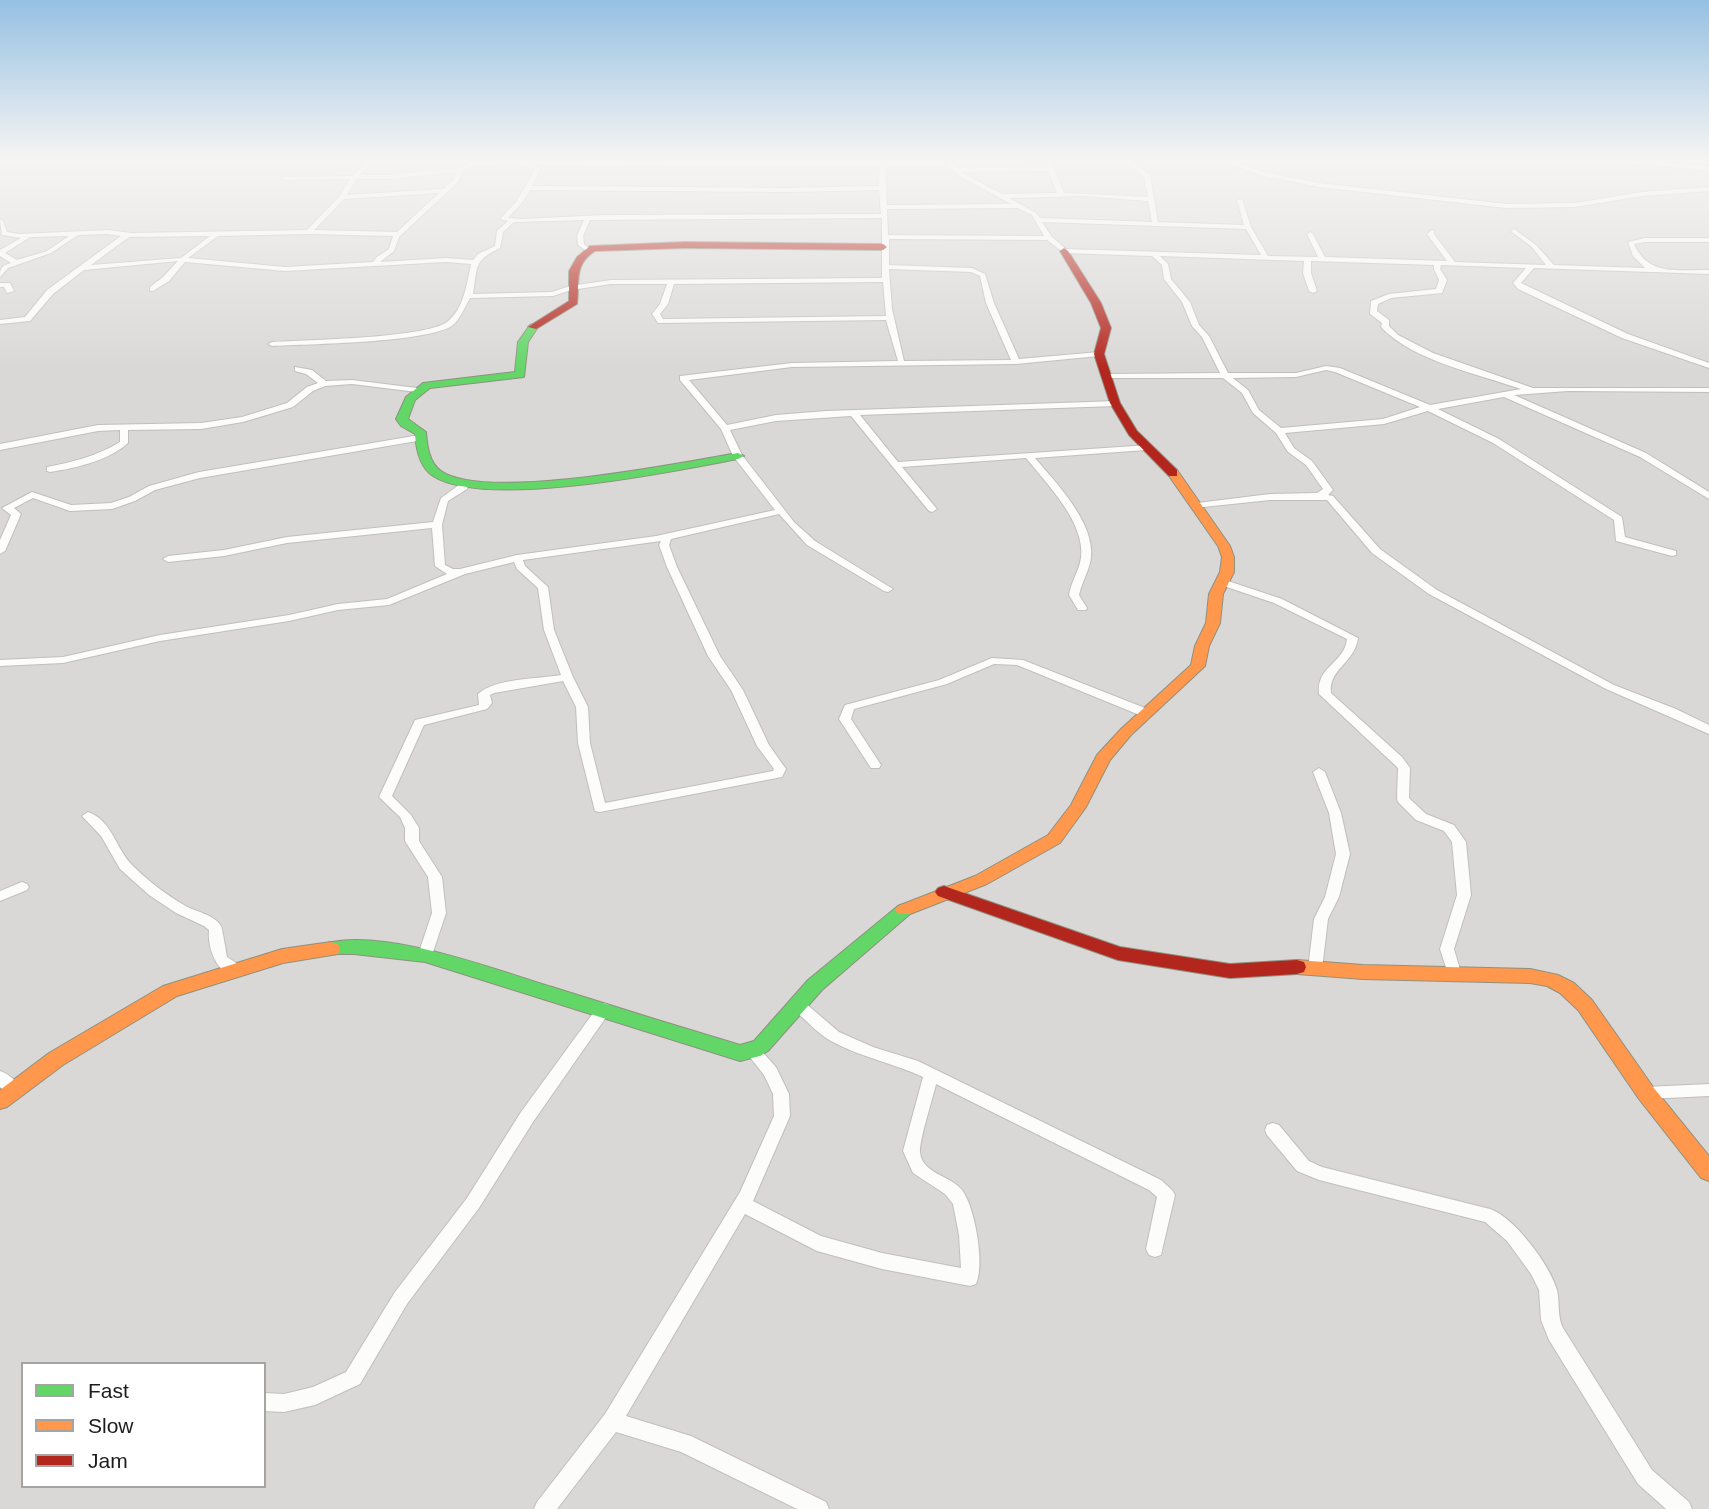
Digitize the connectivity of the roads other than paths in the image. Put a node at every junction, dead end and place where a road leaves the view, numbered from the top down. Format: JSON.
{"nodes":[{"id":1,"x":3,"y":230,"type":"edge"},
{"id":2,"x":402,"y":230,"type":"edge"},
{"id":3,"x":501,"y":230,"type":"edge"},
{"id":4,"x":582,"y":230,"type":"edge"},
{"id":5,"x":883,"y":230,"type":"edge"},
{"id":6,"x":1044,"y":230,"type":"edge"},
{"id":7,"x":1250,"y":230,"type":"edge"},
{"id":8,"x":1514,"y":231,"type":"dead end"},
{"id":9,"x":309,"y":232,"type":"joint"},
{"id":10,"x":1432,"y":232,"type":"dead end"},
{"id":11,"x":34,"y":234,"type":"junction"},
{"id":12,"x":76,"y":234,"type":"junction"},
{"id":13,"x":128,"y":234,"type":"junction"},
{"id":14,"x":398,"y":234,"type":"junction"},
{"id":15,"x":1310,"y":234,"type":"dead end"},
{"id":16,"x":215,"y":235,"type":"junction"},
{"id":17,"x":1049,"y":238,"type":"junction"},
{"id":18,"x":1709,"y":240,"type":"edge"},
{"id":19,"x":883,"y":242,"type":"junction"},
{"id":20,"x":588,"y":250,"type":"junction"},
{"id":21,"x":1064,"y":251,"type":"junction"},
{"id":22,"x":1154,"y":254,"type":"junction"},
{"id":23,"x":1265,"y":257,"type":"junction"},
{"id":24,"x":1308,"y":258,"type":"junction"},
{"id":25,"x":183,"y":259,"type":"junction"},
{"id":26,"x":1322,"y":259,"type":"junction"},
{"id":27,"x":15,"y":262,"type":"junction"},
{"id":28,"x":475,"y":262,"type":"junction"},
{"id":29,"x":1438,"y":262,"type":"junction"},
{"id":30,"x":1452,"y":263,"type":"junction"},
{"id":31,"x":375,"y":264,"type":"junction"},
{"id":32,"x":1532,"y":266,"type":"junction"},
{"id":33,"x":886,"y":267,"type":"junction"},
{"id":34,"x":1552,"y":267,"type":"junction"},
{"id":35,"x":81,"y":268,"type":"junction"},
{"id":36,"x":1652,"y":270,"type":"junction"},
{"id":37,"x":1709,"y":272,"type":"edge"},
{"id":38,"x":0,"y":275,"type":"edge"},
{"id":39,"x":886,"y":280,"type":"junction"},
{"id":40,"x":671,"y":281,"type":"junction"},
{"id":41,"x":0,"y":285,"type":"edge"},
{"id":42,"x":570,"y":288,"type":"junction"},
{"id":43,"x":153,"y":289,"type":"dead end"},
{"id":44,"x":10,"y":291,"type":"dead end"},
{"id":45,"x":1313,"y":291,"type":"dead end"},
{"id":46,"x":468,"y":296,"type":"junction"},
{"id":47,"x":890,"y":318,"type":"junction"},
{"id":48,"x":0,"y":322,"type":"edge"},
{"id":49,"x":272,"y":344,"type":"dead end"},
{"id":50,"x":1099,"y":354,"type":"junction"},
{"id":51,"x":1016,"y":362,"type":"junction"},
{"id":52,"x":896,"y":363,"type":"junction"},
{"id":53,"x":1709,"y":366,"type":"edge"},
{"id":54,"x":298,"y":369,"type":"dead end"},
{"id":55,"x":1225,"y":375,"type":"junction"},
{"id":56,"x":1105,"y":376,"type":"junction"},
{"id":57,"x":324,"y":384,"type":"junction"},
{"id":58,"x":417,"y":390,"type":"junction"},
{"id":59,"x":1709,"y":390,"type":"edge"},
{"id":60,"x":1533,"y":391,"type":"junction"},
{"id":61,"x":1507,"y":394,"type":"junction"},
{"id":62,"x":1115,"y":403,"type":"junction"},
{"id":63,"x":1432,"y":409,"type":"junction"},
{"id":64,"x":854,"y":414,"type":"junction"},
{"id":65,"x":724,"y":428,"type":"junction"},
{"id":66,"x":124,"y":429,"type":"junction"},
{"id":67,"x":1279,"y":431,"type":"junction"},
{"id":68,"x":420,"y":438,"type":"junction"},
{"id":69,"x":0,"y":447,"type":"edge"},
{"id":70,"x":1146,"y":447,"type":"junction"},
{"id":71,"x":738,"y":456,"type":"junction"},
{"id":72,"x":1029,"y":456,"type":"junction"},
{"id":73,"x":896,"y":464,"type":"junction"},
{"id":74,"x":50,"y":469,"type":"dead end"},
{"id":75,"x":463,"y":485,"type":"junction"},
{"id":76,"x":1709,"y":487,"type":"edge"},
{"id":77,"x":1698,"y":489,"type":"junction"},
{"id":78,"x":1709,"y":496,"type":"edge"},
{"id":79,"x":1317,"y":498,"type":"junction"},
{"id":80,"x":1197,"y":506,"type":"junction"},
{"id":81,"x":932,"y":509,"type":"dead end"},
{"id":82,"x":781,"y":511,"type":"junction"},
{"id":83,"x":438,"y":525,"type":"junction"},
{"id":84,"x":667,"y":537,"type":"junction"},
{"id":85,"x":0,"y":551,"type":"edge"},
{"id":86,"x":1672,"y":553,"type":"dead end"},
{"id":87,"x":517,"y":558,"type":"junction"},
{"id":88,"x":168,"y":559,"type":"dead end"},
{"id":89,"x":440,"y":566,"type":"junction"},
{"id":90,"x":461,"y":572,"type":"junction"},
{"id":91,"x":1222,"y":582,"type":"junction"},
{"id":92,"x":424,"y":585,"type":"junction"},
{"id":93,"x":888,"y":589,"type":"dead end"},
{"id":94,"x":1082,"y":608,"type":"dead end"},
{"id":95,"x":0,"y":663,"type":"edge"},
{"id":96,"x":566,"y":677,"type":"junction"},
{"id":97,"x":1146,"y":713,"type":"junction"},
{"id":98,"x":1709,"y":730,"type":"edge"},
{"id":99,"x":875,"y":765,"type":"dead end"},
{"id":100,"x":1319,"y":772,"type":"dead end"},
{"id":101,"x":88,"y":816,"type":"dead end"},
{"id":102,"x":22,"y":887,"type":"dead end"},
{"id":103,"x":944,"y":892,"type":"junction"},
{"id":104,"x":0,"y":896,"type":"edge"},
{"id":105,"x":425,"y":956,"type":"junction"},
{"id":106,"x":1315,"y":969,"type":"junction"},
{"id":107,"x":236,"y":970,"type":"junction"},
{"id":108,"x":1454,"y":973,"type":"junction"},
{"id":109,"x":799,"y":1006,"type":"junction"},
{"id":110,"x":604,"y":1009,"type":"junction"},
{"id":111,"x":753,"y":1051,"type":"junction"},
{"id":112,"x":931,"y":1075,"type":"junction"},
{"id":113,"x":0,"y":1077,"type":"edge"},
{"id":114,"x":14,"y":1090,"type":"junction"},
{"id":115,"x":1709,"y":1090,"type":"edge"},
{"id":116,"x":1646,"y":1093,"type":"junction"},
{"id":117,"x":0,"y":1101,"type":"edge"},
{"id":118,"x":1273,"y":1130,"type":"dead end"},
{"id":119,"x":1709,"y":1172,"type":"edge"},
{"id":120,"x":742,"y":1204,"type":"junction"},
{"id":121,"x":1155,"y":1248,"type":"dead end"},
{"id":122,"x":266,"y":1402,"type":"edge"},
{"id":123,"x":612,"y":1421,"type":"junction"},
{"id":124,"x":544,"y":1509,"type":"edge"},
{"id":125,"x":819,"y":1509,"type":"edge"},
{"id":126,"x":1682,"y":1509,"type":"edge"}],
"edges":[{"from":1,"to":11,"type":"street"},
{"from":2,"to":14,"type":"street"},
{"from":3,"to":28,"type":"street"},
{"from":4,"to":20,"type":"street"},
{"from":5,"to":19,"type":"street"},
{"from":6,"to":17,"type":"street"},
{"from":7,"to":23,"type":"street"},
{"from":8,"to":34,"type":"street"},
{"from":9,"to":14,"type":"street"},
{"from":9,"to":16,"type":"street"},
{"from":10,"to":30,"type":"street"},
{"from":11,"to":12,"type":"street"},
{"from":11,"to":27,"type":"street"},
{"from":12,"to":13,"type":"street"},
{"from":12,"to":27,"type":"street"},
{"from":13,"to":16,"type":"street"},
{"from":13,"to":35,"type":"street"},
{"from":14,"to":31,"type":"street"},
{"from":15,"to":26,"type":"street"},
{"from":16,"to":25,"type":"street"},
{"from":17,"to":19,"type":"street"},
{"from":17,"to":21,"type":"street"},
{"from":18,"to":36,"type":"street"},
{"from":19,"to":20,"type":"street"},
{"from":19,"to":33,"type":"street"},
{"from":20,"to":42,"type":"street"},
{"from":21,"to":22,"type":"street"},
{"from":21,"to":50,"type":"street"},
{"from":22,"to":23,"type":"street"},
{"from":22,"to":55,"type":"street"},
{"from":23,"to":24,"type":"street"},
{"from":24,"to":26,"type":"street"},
{"from":24,"to":45,"type":"street"},
{"from":25,"to":31,"type":"street"},
{"from":25,"to":35,"type":"street"},
{"from":25,"to":43,"type":"street"},
{"from":26,"to":29,"type":"street"},
{"from":27,"to":38,"type":"street"},
{"from":28,"to":31,"type":"street"},
{"from":28,"to":46,"type":"street"},
{"from":29,"to":30,"type":"street"},
{"from":29,"to":60,"type":"street"},
{"from":30,"to":32,"type":"street"},
{"from":32,"to":34,"type":"street"},
{"from":32,"to":53,"type":"street"},
{"from":33,"to":39,"type":"street"},
{"from":33,"to":51,"type":"street"},
{"from":34,"to":36,"type":"street"},
{"from":35,"to":48,"type":"street"},
{"from":36,"to":37,"type":"street"},
{"from":39,"to":40,"type":"street"},
{"from":39,"to":47,"type":"street"},
{"from":40,"to":42,"type":"street"},
{"from":40,"to":47,"type":"street"},
{"from":41,"to":44,"type":"street"},
{"from":42,"to":46,"type":"street"},
{"from":42,"to":58,"type":"street"},
{"from":46,"to":49,"type":"street"},
{"from":47,"to":52,"type":"street"},
{"from":50,"to":51,"type":"street"},
{"from":50,"to":56,"type":"street"},
{"from":51,"to":52,"type":"street"},
{"from":52,"to":65,"type":"street"},
{"from":54,"to":57,"type":"street"},
{"from":55,"to":56,"type":"street"},
{"from":55,"to":63,"type":"street"},
{"from":55,"to":67,"type":"street"},
{"from":56,"to":62,"type":"street"},
{"from":57,"to":58,"type":"street"},
{"from":57,"to":66,"type":"street"},
{"from":58,"to":68,"type":"street"},
{"from":59,"to":60,"type":"street"},
{"from":60,"to":61,"type":"street"},
{"from":61,"to":63,"type":"street"},
{"from":61,"to":77,"type":"street"},
{"from":62,"to":64,"type":"street"},
{"from":62,"to":70,"type":"street"},
{"from":63,"to":67,"type":"street"},
{"from":63,"to":86,"type":"street"},
{"from":64,"to":65,"type":"street"},
{"from":64,"to":73,"type":"street"},
{"from":65,"to":71,"type":"street"},
{"from":66,"to":69,"type":"street"},
{"from":66,"to":74,"type":"street"},
{"from":67,"to":79,"type":"street"},
{"from":68,"to":75,"type":"street"},
{"from":68,"to":85,"type":"street"},
{"from":70,"to":72,"type":"street"},
{"from":70,"to":80,"type":"street"},
{"from":71,"to":75,"type":"street"},
{"from":71,"to":82,"type":"street"},
{"from":72,"to":73,"type":"street"},
{"from":72,"to":94,"type":"street"},
{"from":73,"to":81,"type":"street"},
{"from":75,"to":83,"type":"street"},
{"from":76,"to":77,"type":"street"},
{"from":77,"to":78,"type":"street"},
{"from":79,"to":80,"type":"street"},
{"from":79,"to":98,"type":"street"},
{"from":80,"to":91,"type":"street"},
{"from":82,"to":84,"type":"street"},
{"from":82,"to":93,"type":"street"},
{"from":83,"to":88,"type":"street"},
{"from":83,"to":89,"type":"street"},
{"from":84,"to":87,"type":"street"},
{"from":84,"to":96,"type":"street"},
{"from":87,"to":90,"type":"street"},
{"from":87,"to":96,"type":"street"},
{"from":89,"to":90,"type":"street"},
{"from":89,"to":92,"type":"street"},
{"from":90,"to":92,"type":"street"},
{"from":91,"to":97,"type":"street"},
{"from":91,"to":108,"type":"street"},
{"from":92,"to":95,"type":"street"},
{"from":96,"to":105,"type":"street"},
{"from":97,"to":99,"type":"street"},
{"from":97,"to":103,"type":"street"},
{"from":100,"to":106,"type":"street"},
{"from":101,"to":107,"type":"street"},
{"from":102,"to":104,"type":"street"},
{"from":103,"to":106,"type":"street"},
{"from":103,"to":109,"type":"street"},
{"from":105,"to":107,"type":"street"},
{"from":105,"to":110,"type":"street"},
{"from":106,"to":108,"type":"street"},
{"from":107,"to":114,"type":"street"},
{"from":108,"to":116,"type":"street"},
{"from":109,"to":111,"type":"street"},
{"from":109,"to":112,"type":"street"},
{"from":110,"to":111,"type":"street"},
{"from":110,"to":122,"type":"street"},
{"from":111,"to":120,"type":"street"},
{"from":112,"to":120,"type":"street"},
{"from":112,"to":121,"type":"street"},
{"from":113,"to":114,"type":"street"},
{"from":114,"to":117,"type":"street"},
{"from":115,"to":116,"type":"street"},
{"from":116,"to":119,"type":"street"},
{"from":118,"to":126,"type":"street"},
{"from":120,"to":123,"type":"street"},
{"from":123,"to":124,"type":"street"},
{"from":123,"to":125,"type":"street"}]}
